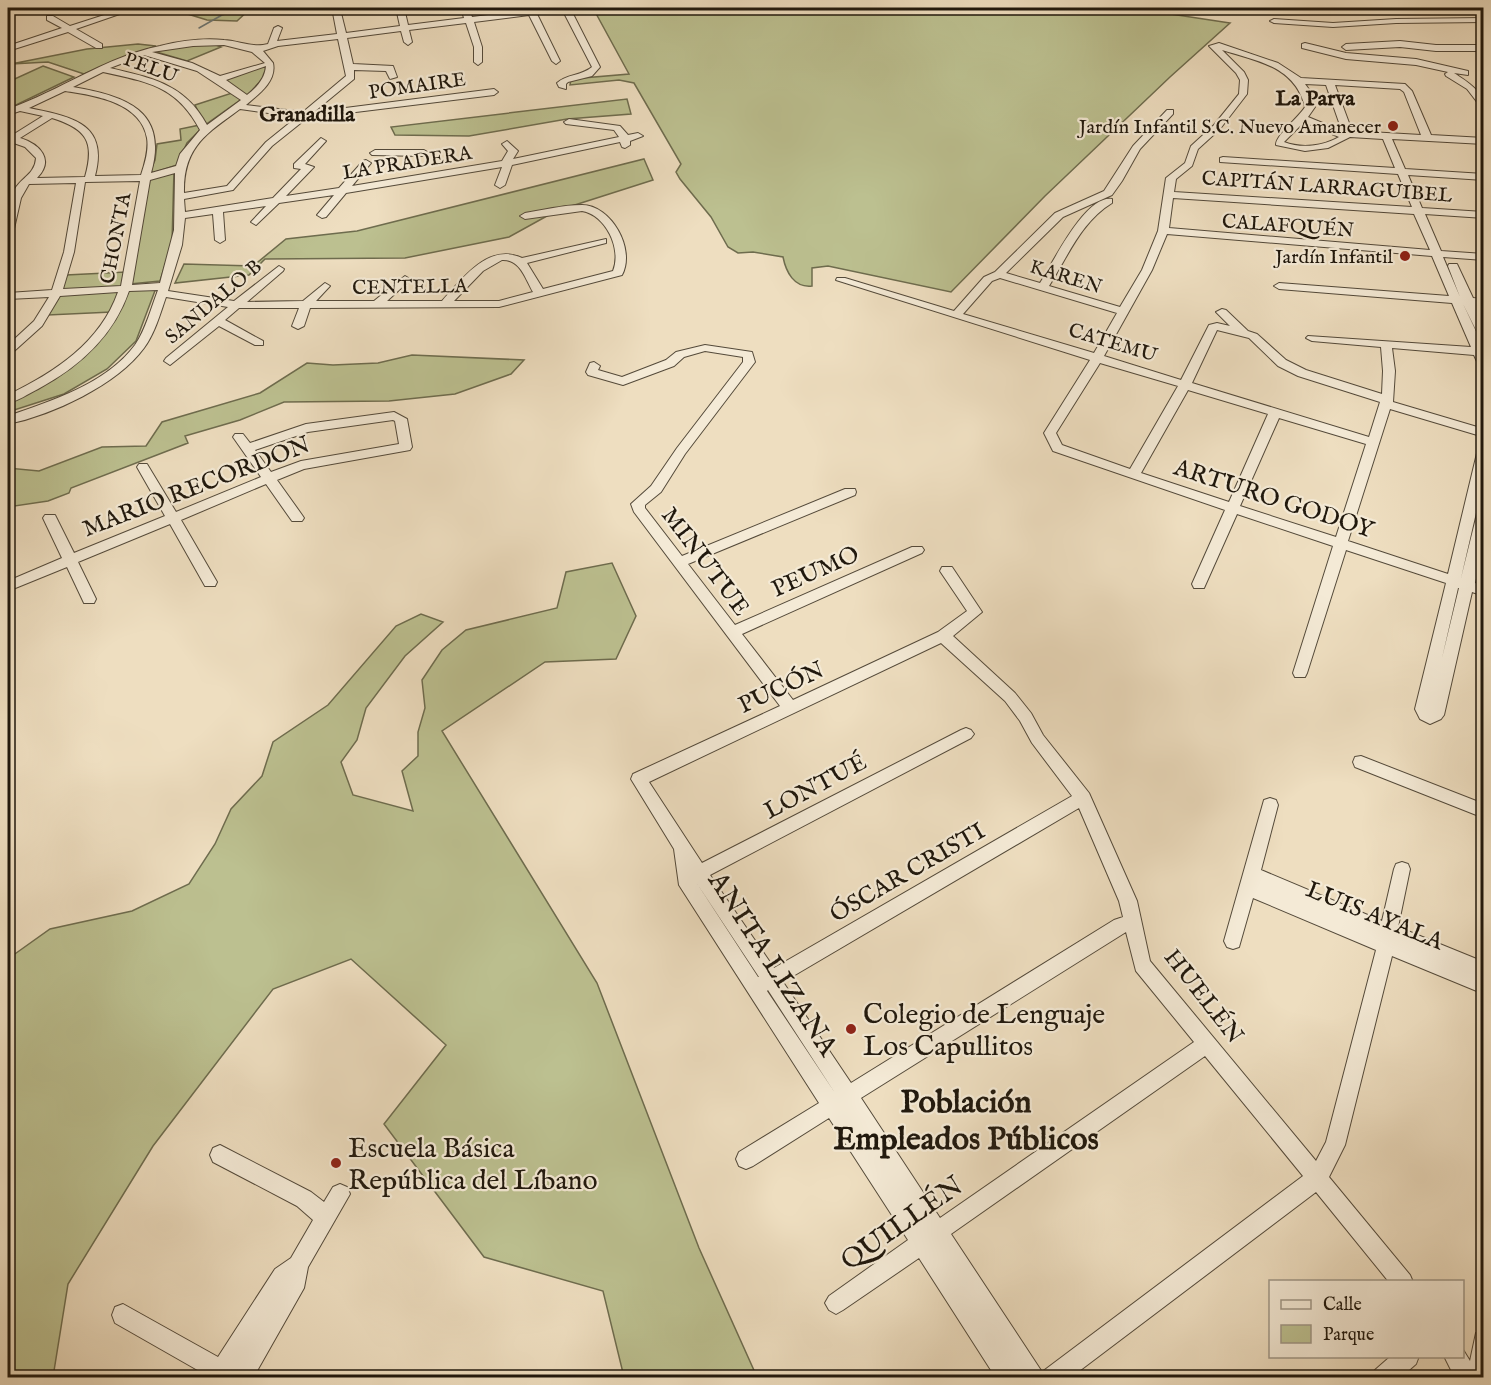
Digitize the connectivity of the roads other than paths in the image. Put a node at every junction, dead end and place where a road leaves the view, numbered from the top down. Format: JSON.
{"nodes":[{"id":1,"x":400,"y":8,"type":"edge"},
{"id":2,"x":465,"y":8,"type":"edge"},
{"id":3,"x":566,"y":8,"type":"edge"},
{"id":4,"x":130,"y":10,"type":"edge"},
{"id":5,"x":531,"y":10,"type":"edge"},
{"id":6,"x":337,"y":13,"type":"dead end"},
{"id":7,"x":50,"y":18,"type":"dead end"},
{"id":8,"x":1484,"y":18,"type":"edge"},
{"id":9,"x":470,"y":20,"type":"junction"},
{"id":10,"x":1274,"y":21,"type":"dead end"},
{"id":11,"x":278,"y":28,"type":"dead end"},
{"id":12,"x":405,"y":28,"type":"junction"},
{"id":13,"x":67,"y":29,"type":"junction"},
{"id":14,"x":342,"y":36,"type":"junction"},
{"id":15,"x":208,"y":42,"type":"junction"},
{"id":16,"x":408,"y":42,"type":"dead end"},
{"id":17,"x":272,"y":45,"type":"junction"},
{"id":18,"x":99,"y":46,"type":"dead end"},
{"id":19,"x":1305,"y":46,"type":"dead end"},
{"id":20,"x":1346,"y":47,"type":"dead end"},
{"id":21,"x":1484,"y":48,"type":"edge"},
{"id":22,"x":8,"y":49,"type":"edge"},
{"id":23,"x":256,"y":50,"type":"junction"},
{"id":24,"x":142,"y":52,"type":"junction"},
{"id":25,"x":556,"y":61,"type":"dead end"},
{"id":26,"x":478,"y":62,"type":"dead end"},
{"id":27,"x":266,"y":64,"type":"junction"},
{"id":28,"x":103,"y":69,"type":"junction"},
{"id":29,"x":1438,"y":69,"type":"junction"},
{"id":30,"x":350,"y":72,"type":"junction"},
{"id":31,"x":1465,"y":74,"type":"dead end"},
{"id":32,"x":393,"y":77,"type":"dead end"},
{"id":33,"x":220,"y":79,"type":"junction"},
{"id":34,"x":1300,"y":81,"type":"junction"},
{"id":35,"x":1329,"y":82,"type":"junction"},
{"id":36,"x":563,"y":87,"type":"dead end"},
{"id":37,"x":62,"y":88,"type":"junction"},
{"id":38,"x":494,"y":92,"type":"dead end"},
{"id":39,"x":246,"y":99,"type":"junction"},
{"id":40,"x":236,"y":106,"type":"junction"},
{"id":41,"x":19,"y":108,"type":"junction"},
{"id":42,"x":1484,"y":108,"type":"edge"},
{"id":43,"x":8,"y":112,"type":"edge"},
{"id":44,"x":1170,"y":112,"type":"dead end"},
{"id":45,"x":306,"y":114,"type":"junction"},
{"id":46,"x":51,"y":115,"type":"junction"},
{"id":47,"x":1303,"y":118,"type":"junction"},
{"id":48,"x":569,"y":122,"type":"dead end"},
{"id":49,"x":205,"y":130,"type":"junction"},
{"id":50,"x":1347,"y":135,"type":"junction"},
{"id":51,"x":638,"y":136,"type":"dead end"},
{"id":52,"x":1391,"y":136,"type":"junction"},
{"id":53,"x":1427,"y":137,"type":"junction"},
{"id":54,"x":10,"y":138,"type":"edge"},
{"id":55,"x":321,"y":141,"type":"dead end"},
{"id":56,"x":1484,"y":141,"type":"edge"},
{"id":57,"x":625,"y":142,"type":"junction"},
{"id":58,"x":507,"y":144,"type":"dead end"},
{"id":59,"x":375,"y":153,"type":"dead end"},
{"id":60,"x":1223,"y":160,"type":"dead end"},
{"id":61,"x":418,"y":162,"type":"dead end"},
{"id":62,"x":366,"y":163,"type":"dead end"},
{"id":63,"x":507,"y":163,"type":"junction"},
{"id":64,"x":180,"y":168,"type":"junction"},
{"id":65,"x":1407,"y":172,"type":"junction"},
{"id":66,"x":1484,"y":177,"type":"edge"},
{"id":67,"x":145,"y":178,"type":"junction"},
{"id":68,"x":85,"y":179,"type":"junction"},
{"id":69,"x":27,"y":181,"type":"junction"},
{"id":70,"x":500,"y":185,"type":"dead end"},
{"id":71,"x":342,"y":191,"type":"junction"},
{"id":72,"x":1168,"y":195,"type":"junction"},
{"id":73,"x":1116,"y":196,"type":"dead end"},
{"id":74,"x":178,"y":197,"type":"junction"},
{"id":75,"x":277,"y":201,"type":"junction"},
{"id":76,"x":218,"y":210,"type":"junction"},
{"id":77,"x":1424,"y":211,"type":"junction"},
{"id":78,"x":322,"y":215,"type":"dead end"},
{"id":79,"x":1484,"y":215,"type":"edge"},
{"id":80,"x":180,"y":216,"type":"junction"},
{"id":81,"x":525,"y":216,"type":"dead end"},
{"id":82,"x":256,"y":222,"type":"dead end"},
{"id":83,"x":1163,"y":231,"type":"junction"},
{"id":84,"x":8,"y":233,"type":"edge"},
{"id":85,"x":220,"y":240,"type":"dead end"},
{"id":86,"x":602,"y":241,"type":"dead end"},
{"id":87,"x":1442,"y":254,"type":"junction"},
{"id":88,"x":1484,"y":257,"type":"edge"},
{"id":89,"x":521,"y":261,"type":"junction"},
{"id":90,"x":279,"y":269,"type":"dead end"},
{"id":91,"x":999,"y":274,"type":"junction"},
{"id":92,"x":405,"y":279,"type":"dead end"},
{"id":93,"x":841,"y":280,"type":"dead end"},
{"id":94,"x":325,"y":286,"type":"dead end"},
{"id":95,"x":1279,"y":286,"type":"dead end"},
{"id":96,"x":125,"y":288,"type":"junction"},
{"id":97,"x":1042,"y":288,"type":"junction"},
{"id":98,"x":163,"y":289,"type":"junction"},
{"id":99,"x":56,"y":293,"type":"junction"},
{"id":100,"x":540,"y":294,"type":"junction"},
{"id":101,"x":8,"y":296,"type":"edge"},
{"id":102,"x":1456,"y":300,"type":"junction"},
{"id":103,"x":1469,"y":301,"type":"junction"},
{"id":104,"x":1484,"y":302,"type":"edge"},
{"id":105,"x":445,"y":304,"type":"junction"},
{"id":106,"x":238,"y":305,"type":"junction"},
{"id":107,"x":376,"y":305,"type":"junction"},
{"id":108,"x":305,"y":306,"type":"junction"},
{"id":109,"x":1122,"y":311,"type":"junction"},
{"id":110,"x":1222,"y":312,"type":"dead end"},
{"id":111,"x":956,"y":315,"type":"junction"},
{"id":112,"x":219,"y":321,"type":"junction"},
{"id":113,"x":298,"y":326,"type":"dead end"},
{"id":114,"x":1247,"y":334,"type":"junction"},
{"id":115,"x":1484,"y":334,"type":"edge"},
{"id":116,"x":1312,"y":338,"type":"dead end"},
{"id":117,"x":259,"y":343,"type":"dead end"},
{"id":118,"x":1386,"y":344,"type":"junction"},
{"id":119,"x":8,"y":351,"type":"edge"},
{"id":120,"x":1481,"y":352,"type":"edge"},
{"id":121,"x":1097,"y":358,"type":"junction"},
{"id":122,"x":170,"y":361,"type":"dead end"},
{"id":123,"x":1484,"y":365,"type":"edge"},
{"id":124,"x":594,"y":366,"type":"dead end"},
{"id":125,"x":1185,"y":384,"type":"junction"},
{"id":126,"x":8,"y":399,"type":"edge"},
{"id":127,"x":1387,"y":402,"type":"junction"},
{"id":128,"x":1275,"y":413,"type":"junction"},
{"id":129,"x":8,"y":420,"type":"edge"},
{"id":130,"x":1484,"y":433,"type":"edge"},
{"id":131,"x":239,"y":437,"type":"dead end"},
{"id":132,"x":1372,"y":442,"type":"junction"},
{"id":133,"x":249,"y":448,"type":"junction"},
{"id":134,"x":1484,"y":449,"type":"edge"},
{"id":135,"x":143,"y":467,"type":"dead end"},
{"id":136,"x":1133,"y":475,"type":"junction"},
{"id":137,"x":269,"y":479,"type":"junction"},
{"id":138,"x":850,"y":492,"type":"dead end"},
{"id":139,"x":1234,"y":507,"type":"junction"},
{"id":140,"x":1484,"y":514,"type":"edge"},
{"id":141,"x":50,"y":518,"type":"dead end"},
{"id":142,"x":297,"y":518,"type":"dead end"},
{"id":143,"x":173,"y":519,"type":"junction"},
{"id":144,"x":1340,"y":544,"type":"junction"},
{"id":145,"x":917,"y":550,"type":"dead end"},
{"id":146,"x":70,"y":560,"type":"junction"},
{"id":147,"x":680,"y":562,"type":"junction"},
{"id":148,"x":947,"y":571,"type":"dead end"},
{"id":149,"x":210,"y":582,"type":"dead end"},
{"id":150,"x":1199,"y":584,"type":"dead end"},
{"id":151,"x":1460,"y":584,"type":"junction"},
{"id":152,"x":8,"y":586,"type":"edge"},
{"id":153,"x":1484,"y":591,"type":"edge"},
{"id":154,"x":88,"y":599,"type":"dead end"},
{"id":155,"x":732,"y":632,"type":"junction"},
{"id":156,"x":943,"y":636,"type":"junction"},
{"id":157,"x":1300,"y":673,"type":"dead end"},
{"id":158,"x":790,"y":708,"type":"junction"},
{"id":159,"x":966,"y":734,"type":"dead end"},
{"id":160,"x":1361,"y":762,"type":"dead end"},
{"id":161,"x":639,"y":779,"type":"joint"},
{"id":162,"x":1083,"y":798,"type":"junction"},
{"id":163,"x":1270,"y":805,"type":"dead end"},
{"id":164,"x":1484,"y":811,"type":"edge"},
{"id":165,"x":1402,"y":869,"type":"dead end"},
{"id":166,"x":692,"y":877,"type":"junction"},
{"id":167,"x":1249,"y":881,"type":"junction"},
{"id":168,"x":1133,"y":922,"type":"junction"},
{"id":169,"x":1387,"y":938,"type":"junction"},
{"id":170,"x":1233,"y":941,"type":"dead end"},
{"id":171,"x":1484,"y":971,"type":"edge"},
{"id":172,"x":764,"y":983,"type":"junction"},
{"id":173,"x":1484,"y":986,"type":"edge"},
{"id":174,"x":1206,"y":1044,"type":"junction"},
{"id":175,"x":841,"y":1100,"type":"junction"},
{"id":176,"x":220,"y":1155,"type":"dead end"},
{"id":177,"x":746,"y":1159,"type":"dead end"},
{"id":178,"x":1319,"y":1177,"type":"junction"},
{"id":179,"x":340,"y":1194,"type":"dead end"},
{"id":180,"x":326,"y":1217,"type":"junction"},
{"id":181,"x":929,"y":1236,"type":"junction"},
{"id":182,"x":1402,"y":1280,"type":"edge"},
{"id":183,"x":836,"y":1302,"type":"dead end"},
{"id":184,"x":123,"y":1315,"type":"dead end"},
{"id":185,"x":1484,"y":1341,"type":"edge"},
{"id":186,"x":1406,"y":1358,"type":"edge"},
{"id":187,"x":1456,"y":1358,"type":"edge"},
{"id":188,"x":228,"y":1376,"type":"edge"},
{"id":189,"x":1009,"y":1377,"type":"edge"},
{"id":190,"x":1034,"y":1377,"type":"edge"},
{"id":191,"x":1051,"y":1377,"type":"edge"},
{"id":192,"x":1383,"y":1377,"type":"edge"},
{"id":193,"x":1467,"y":1377,"type":"edge"},
{"id":194,"x":1478,"y":1377,"type":"edge"}],
"edges":[{"from":1,"to":12,"type":"street"},
{"from":2,"to":9,"type":"street"},
{"from":3,"to":5,"type":"street"},
{"from":3,"to":36,"type":"street"},
{"from":4,"to":13,"type":"street"},
{"from":5,"to":9,"type":"street"},
{"from":5,"to":25,"type":"street"},
{"from":6,"to":14,"type":"street"},
{"from":7,"to":13,"type":"street"},
{"from":8,"to":10,"type":"street"},
{"from":9,"to":12,"type":"street"},
{"from":9,"to":26,"type":"street"},
{"from":11,"to":17,"type":"street"},
{"from":12,"to":14,"type":"street"},
{"from":12,"to":16,"type":"street"},
{"from":13,"to":18,"type":"street"},
{"from":13,"to":22,"type":"street"},
{"from":14,"to":17,"type":"street"},
{"from":14,"to":30,"type":"street"},
{"from":15,"to":23,"type":"street"},
{"from":15,"to":24,"type":"street"},
{"from":15,"to":27,"type":"street"},
{"from":17,"to":23,"type":"street"},
{"from":19,"to":29,"type":"street"},
{"from":20,"to":21,"type":"street"},
{"from":23,"to":27,"type":"street"},
{"from":24,"to":28,"type":"street"},
{"from":24,"to":33,"type":"street"},
{"from":27,"to":33,"type":"street"},
{"from":27,"to":39,"type":"street"},
{"from":28,"to":37,"type":"street"},
{"from":28,"to":49,"type":"street","name":"PELU"},
{"from":29,"to":31,"type":"street"},
{"from":29,"to":42,"type":"street"},
{"from":30,"to":32,"type":"street"},
{"from":30,"to":45,"type":"street"},
{"from":33,"to":39,"type":"street"},
{"from":34,"to":35,"type":"street"},
{"from":34,"to":47,"type":"street"},
{"from":34,"to":72,"type":"street"},
{"from":35,"to":50,"type":"street"},
{"from":35,"to":53,"type":"street"},
{"from":37,"to":41,"type":"street"},
{"from":37,"to":67,"type":"street","name":"CHONTA"},
{"from":38,"to":45,"type":"street","name":"POMAIRE"},
{"from":39,"to":40,"type":"street"},
{"from":40,"to":45,"type":"street","name":"POMAIRE"},
{"from":40,"to":49,"type":"street"},
{"from":41,"to":43,"type":"street"},
{"from":41,"to":46,"type":"street"},
{"from":44,"to":91,"type":"street"},
{"from":45,"to":74,"type":"street"},
{"from":46,"to":54,"type":"street"},
{"from":46,"to":68,"type":"street"},
{"from":47,"to":50,"type":"street"},
{"from":47,"to":50,"type":"street"},
{"from":48,"to":57,"type":"street"},
{"from":49,"to":64,"type":"street"},
{"from":50,"to":52,"type":"street"},
{"from":51,"to":57,"type":"street","name":"LA PRADERA"},
{"from":52,"to":53,"type":"street"},
{"from":52,"to":65,"type":"street"},
{"from":53,"to":56,"type":"street"},
{"from":54,"to":69,"type":"street"},
{"from":55,"to":75,"type":"street"},
{"from":57,"to":63,"type":"street","name":"LA PRADERA"},
{"from":58,"to":63,"type":"street"},
{"from":59,"to":61,"type":"street"},
{"from":60,"to":65,"type":"street"},
{"from":62,"to":71,"type":"street"},
{"from":63,"to":70,"type":"street"},
{"from":63,"to":71,"type":"street","name":"LA PRADERA"},
{"from":64,"to":67,"type":"street"},
{"from":64,"to":74,"type":"street"},
{"from":65,"to":66,"type":"street"},
{"from":65,"to":77,"type":"street"},
{"from":67,"to":68,"type":"street"},
{"from":67,"to":96,"type":"street","name":"CHONTA"},
{"from":68,"to":69,"type":"street"},
{"from":68,"to":99,"type":"street"},
{"from":69,"to":84,"type":"street"},
{"from":71,"to":75,"type":"street","name":"LA PRADERA"},
{"from":71,"to":78,"type":"street"},
{"from":72,"to":77,"type":"street","name":"CAPITÁN LARRAGUIBEL"},
{"from":72,"to":83,"type":"street"},
{"from":73,"to":97,"type":"street"},
{"from":74,"to":80,"type":"street"},
{"from":75,"to":76,"type":"street","name":"LA PRADERA"},
{"from":75,"to":82,"type":"street"},
{"from":76,"to":80,"type":"street","name":"LA PRADERA"},
{"from":76,"to":85,"type":"street"},
{"from":77,"to":79,"type":"street","name":"CAPITÁN LARRAGUIBEL"},
{"from":77,"to":87,"type":"street"},
{"from":80,"to":98,"type":"street"},
{"from":81,"to":100,"type":"street","name":"CENTELLA"},
{"from":83,"to":87,"type":"street","name":"CALAFQUÉN"},
{"from":83,"to":109,"type":"street"},
{"from":86,"to":89,"type":"street"},
{"from":87,"to":88,"type":"street","name":"CALAFQUÉN"},
{"from":87,"to":102,"type":"street"},
{"from":87,"to":103,"type":"street"},
{"from":89,"to":100,"type":"street"},
{"from":89,"to":105,"type":"street"},
{"from":90,"to":106,"type":"street","name":"SANDALO B"},
{"from":91,"to":97,"type":"street","name":"KAREN"},
{"from":91,"to":111,"type":"street"},
{"from":92,"to":107,"type":"street"},
{"from":93,"to":111,"type":"street","name":"CATEMU"},
{"from":94,"to":108,"type":"street"},
{"from":95,"to":102,"type":"street"},
{"from":96,"to":98,"type":"street","name":"CENTELLA"},
{"from":96,"to":99,"type":"street","name":"CENTELLA"},
{"from":96,"to":126,"type":"street","name":"CHONTA"},
{"from":97,"to":109,"type":"street","name":"KAREN"},
{"from":98,"to":106,"type":"street","name":"CENTELLA"},
{"from":98,"to":129,"type":"street"},
{"from":99,"to":101,"type":"street","name":"CENTELLA"},
{"from":99,"to":119,"type":"street"},
{"from":100,"to":105,"type":"street","name":"CENTELLA"},
{"from":102,"to":103,"type":"street"},
{"from":102,"to":120,"type":"street"},
{"from":103,"to":104,"type":"street"},
{"from":103,"to":115,"type":"street"},
{"from":105,"to":107,"type":"street","name":"CENTELLA"},
{"from":106,"to":108,"type":"street","name":"CENTELLA"},
{"from":106,"to":112,"type":"street","name":"SANDALO B"},
{"from":107,"to":108,"type":"street","name":"CENTELLA"},
{"from":108,"to":113,"type":"street"},
{"from":109,"to":121,"type":"street"},
{"from":110,"to":114,"type":"street"},
{"from":111,"to":121,"type":"street","name":"CATEMU"},
{"from":112,"to":117,"type":"street"},
{"from":112,"to":122,"type":"street","name":"SANDALO B"},
{"from":114,"to":125,"type":"street"},
{"from":114,"to":127,"type":"street"},
{"from":116,"to":118,"type":"street"},
{"from":118,"to":120,"type":"street"},
{"from":118,"to":127,"type":"street"},
{"from":120,"to":123,"type":"street"},
{"from":121,"to":125,"type":"street","name":"CATEMU"},
{"from":121,"to":136,"type":"street","name":"ARTURO GODOY"},
{"from":124,"to":147,"type":"street","name":"MINUTUE"},
{"from":125,"to":128,"type":"street","name":"CATEMU"},
{"from":125,"to":136,"type":"street"},
{"from":127,"to":130,"type":"street"},
{"from":127,"to":132,"type":"street"},
{"from":128,"to":132,"type":"street","name":"CATEMU"},
{"from":128,"to":139,"type":"street"},
{"from":131,"to":133,"type":"street"},
{"from":132,"to":144,"type":"street"},
{"from":133,"to":137,"type":"street"},
{"from":133,"to":137,"type":"street","name":"MARIO RECORDON"},
{"from":134,"to":151,"type":"street"},
{"from":135,"to":143,"type":"street"},
{"from":136,"to":139,"type":"street","name":"ARTURO GODOY"},
{"from":137,"to":142,"type":"street"},
{"from":137,"to":143,"type":"street","name":"MARIO RECORDON"},
{"from":138,"to":147,"type":"street"},
{"from":139,"to":144,"type":"street","name":"ARTURO GODOY"},
{"from":139,"to":150,"type":"street"},
{"from":140,"to":151,"type":"street"},
{"from":141,"to":146,"type":"street"},
{"from":143,"to":146,"type":"street","name":"MARIO RECORDON"},
{"from":143,"to":149,"type":"street"},
{"from":144,"to":151,"type":"street","name":"ARTURO GODOY"},
{"from":144,"to":157,"type":"street"},
{"from":145,"to":155,"type":"street","name":"PEUMO"},
{"from":146,"to":152,"type":"street","name":"MARIO RECORDON"},
{"from":146,"to":154,"type":"street"},
{"from":147,"to":155,"type":"street","name":"MINUTUE"},
{"from":148,"to":156,"type":"street","name":"PUCÓN"},
{"from":151,"to":151,"type":"street"},
{"from":151,"to":153,"type":"street","name":"ARTURO GODOY"},
{"from":155,"to":158,"type":"street","name":"MINUTUE"},
{"from":156,"to":158,"type":"street","name":"PUCÓN"},
{"from":156,"to":162,"type":"street","name":"HUELÉN"},
{"from":158,"to":161,"type":"street","name":"PUCÓN"},
{"from":159,"to":166,"type":"street","name":"LONTUÉ"},
{"from":160,"to":164,"type":"street"},
{"from":161,"to":166,"type":"street","name":"ANITA LIZANA"},
{"from":162,"to":168,"type":"street","name":"HUELÉN"},
{"from":162,"to":172,"type":"street","name":"ÓSCAR CRISTI"},
{"from":163,"to":167,"type":"street"},
{"from":165,"to":169,"type":"street"},
{"from":166,"to":172,"type":"street","name":"ANITA LIZANA"},
{"from":167,"to":169,"type":"street","name":"LUIS AYALA"},
{"from":167,"to":170,"type":"street"},
{"from":168,"to":174,"type":"street","name":"HUELÉN"},
{"from":168,"to":175,"type":"street"},
{"from":169,"to":171,"type":"street","name":"LUIS AYALA"},
{"from":169,"to":173,"type":"street","name":"LUIS AYALA"},
{"from":169,"to":178,"type":"street"},
{"from":172,"to":175,"type":"street","name":"ANITA LIZANA"},
{"from":174,"to":178,"type":"street","name":"HUELÉN"},
{"from":174,"to":181,"type":"street","name":"QUILLÉN"},
{"from":175,"to":177,"type":"street"},
{"from":175,"to":181,"type":"street","name":"ANITA LIZANA"},
{"from":176,"to":180,"type":"street"},
{"from":178,"to":182,"type":"street","name":"HUELÉN"},
{"from":178,"to":191,"type":"street"},
{"from":179,"to":180,"type":"street"},
{"from":180,"to":188,"type":"street"},
{"from":181,"to":183,"type":"street","name":"QUILLÉN"},
{"from":181,"to":189,"type":"street","name":"ANITA LIZANA"},
{"from":181,"to":190,"type":"street","name":"ANITA LIZANA"},
{"from":184,"to":188,"type":"street"},
{"from":185,"to":194,"type":"street"},
{"from":186,"to":192,"type":"street"},
{"from":187,"to":193,"type":"street"}]}
